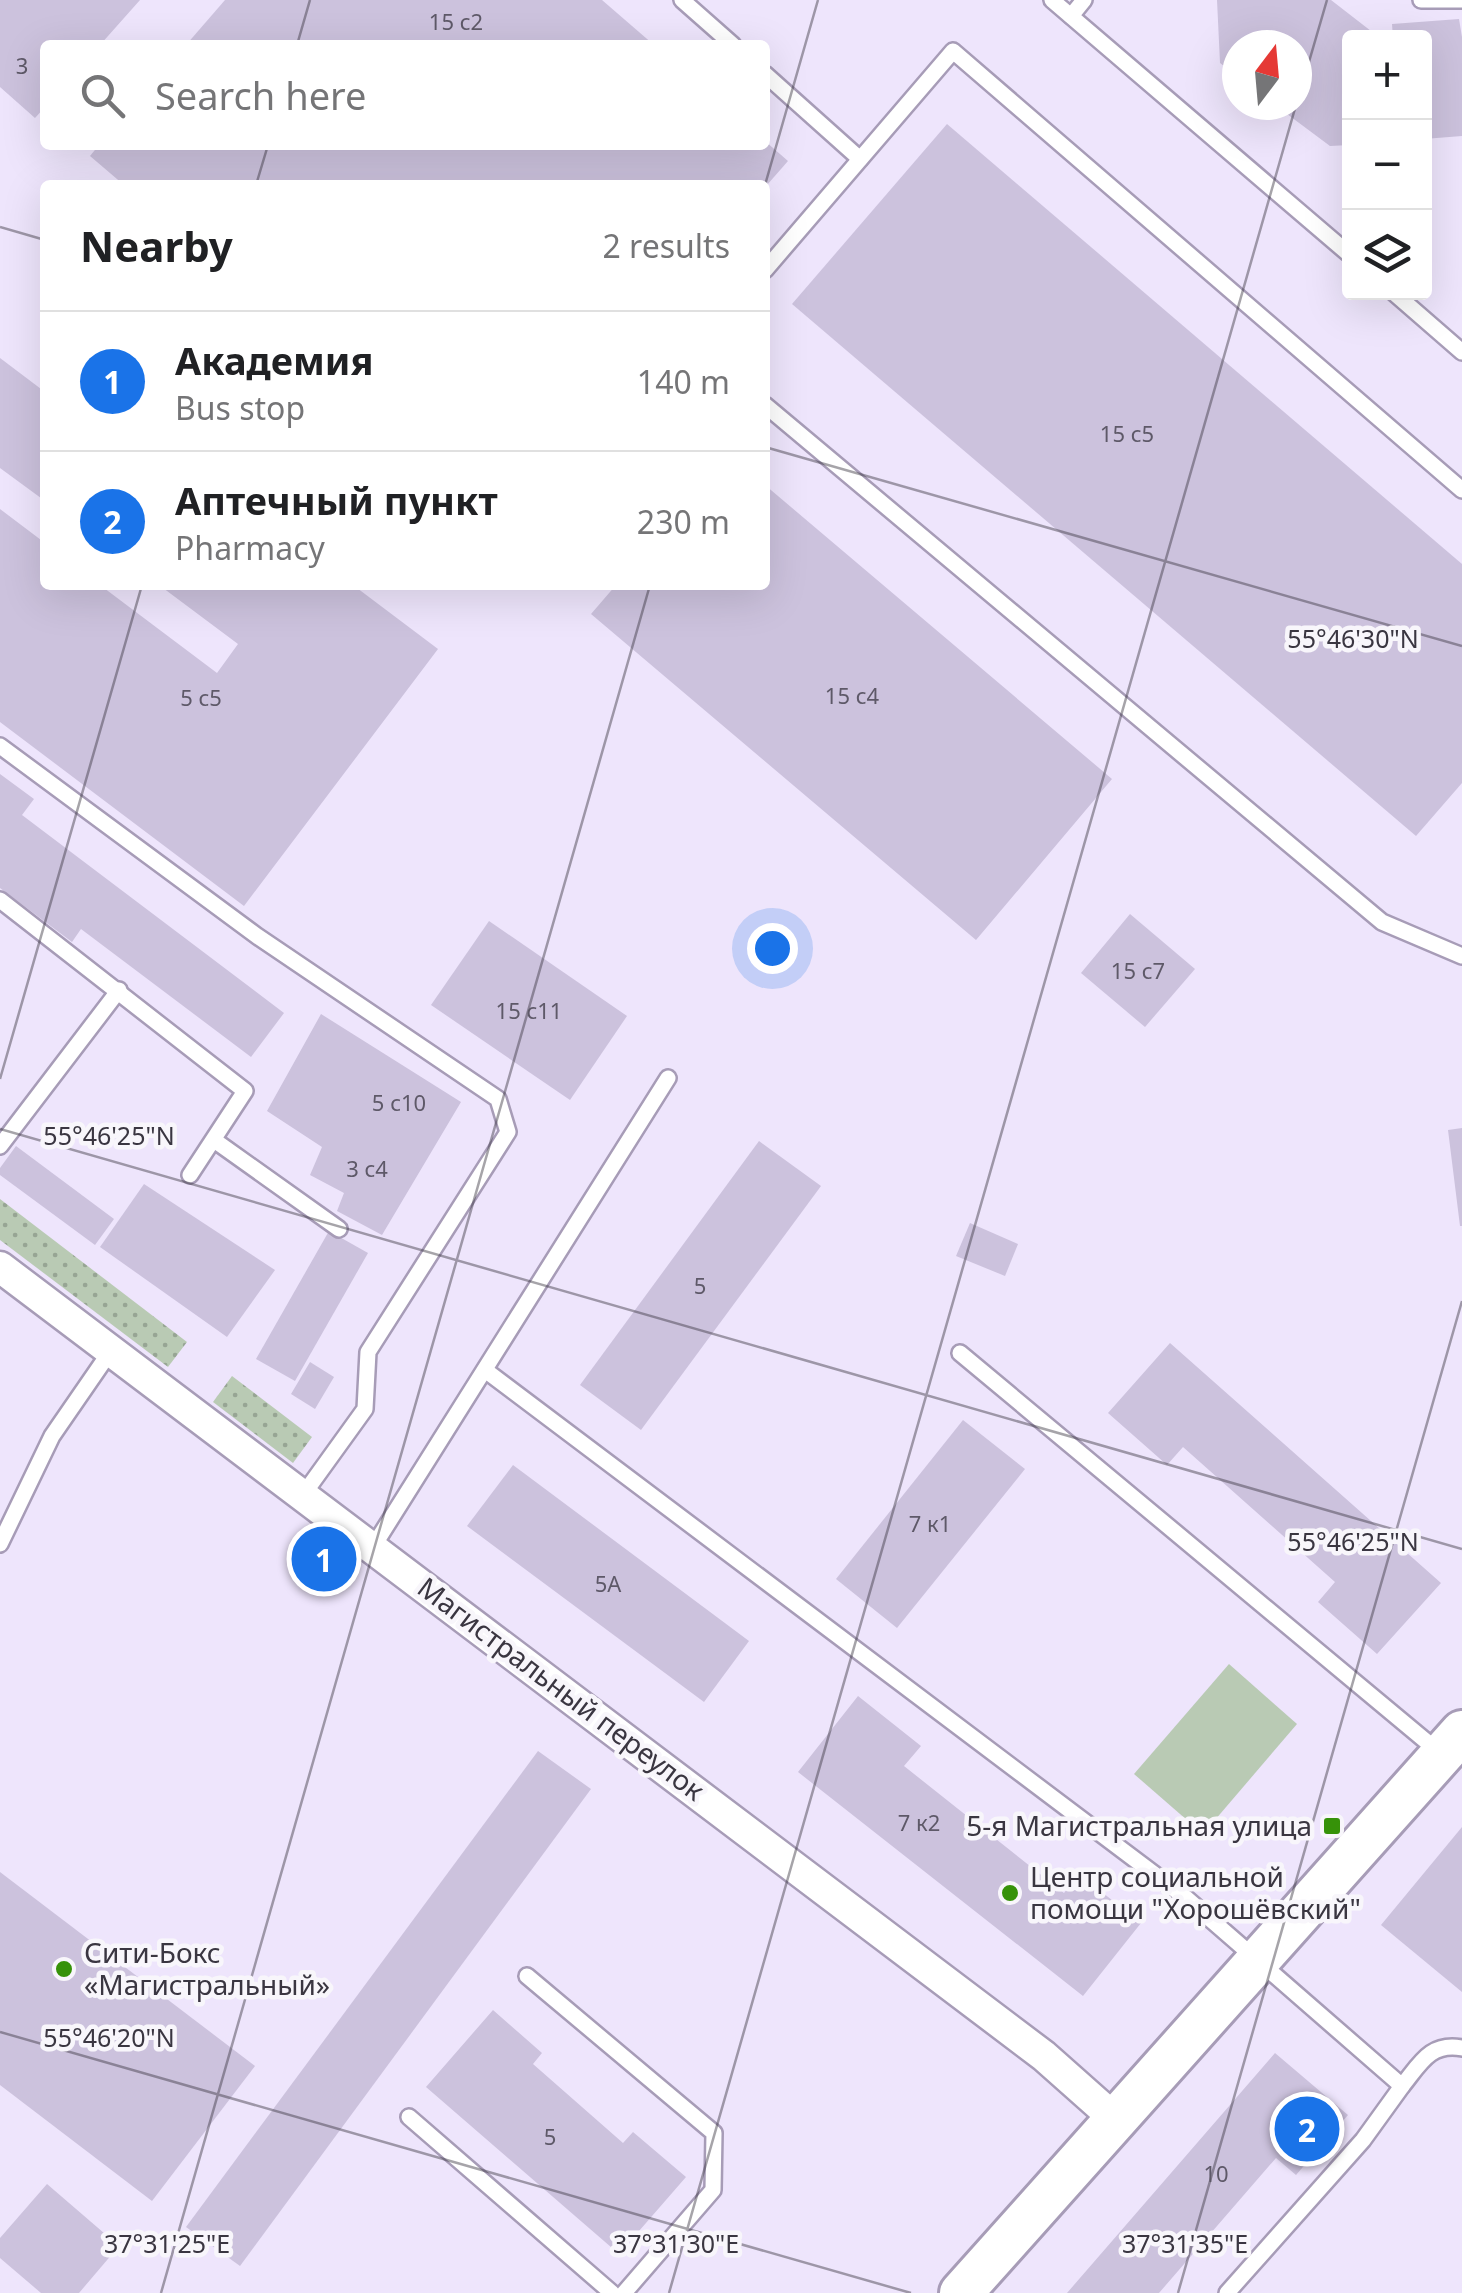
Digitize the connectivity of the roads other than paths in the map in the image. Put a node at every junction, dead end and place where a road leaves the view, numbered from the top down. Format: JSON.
{"nodes":[{"id":1,"x":682,"y":0,"type":"edge"},
{"id":2,"x":1052,"y":0,"type":"edge"},
{"id":3,"x":1084,"y":0,"type":"edge"},
{"id":4,"x":1421,"y":0,"type":"edge"},
{"id":5,"x":1462,"y":0,"type":"edge"},
{"id":6,"x":1071,"y":16,"type":"junction"},
{"id":7,"x":727,"y":40,"type":"edge"},
{"id":8,"x":770,"y":78,"type":"edge"},
{"id":9,"x":860,"y":159,"type":"junction"},
{"id":10,"x":1342,"y":248,"type":"edge"},
{"id":11,"x":770,"y":264,"type":"edge"},
{"id":12,"x":1402,"y":300,"type":"edge"},
{"id":13,"x":1462,"y":352,"type":"edge"},
{"id":14,"x":770,"y":409,"type":"edge"},
{"id":15,"x":1462,"y":490,"type":"edge"},
{"id":16,"x":0,"y":746,"type":"edge"},
{"id":17,"x":0,"y":900,"type":"edge"},
{"id":18,"x":1462,"y":956,"type":"edge"},
{"id":19,"x":118,"y":990,"type":"junction"},
{"id":20,"x":668,"y":1078,"type":"dead end"},
{"id":21,"x":214,"y":1140,"type":"junction"},
{"id":22,"x":0,"y":1146,"type":"edge"},
{"id":23,"x":190,"y":1175,"type":"dead end"},
{"id":24,"x":339,"y":1229,"type":"dead end"},
{"id":25,"x":0,"y":1267,"type":"edge"},
{"id":26,"x":112,"y":1349,"type":"junction"},
{"id":27,"x":960,"y":1353,"type":"dead end"},
{"id":28,"x":484,"y":1370,"type":"junction"},
{"id":29,"x":303,"y":1495,"type":"junction"},
{"id":30,"x":0,"y":1544,"type":"edge"},
{"id":31,"x":373,"y":1547,"type":"junction"},
{"id":32,"x":1452,"y":1744,"type":"edge"},
{"id":33,"x":1256,"y":1962,"type":"junction"},
{"id":34,"x":527,"y":1976,"type":"dead end"},
{"id":35,"x":1462,"y":2048,"type":"edge"},
{"id":36,"x":1402,"y":2086,"type":"junction"},
{"id":37,"x":409,"y":2117,"type":"dead end"},
{"id":38,"x":1115,"y":2119,"type":"junction"},
{"id":39,"x":612,"y":2293,"type":"edge"},
{"id":40,"x":624,"y":2293,"type":"edge"},
{"id":41,"x":960,"y":2293,"type":"edge"},
{"id":42,"x":1227,"y":2293,"type":"edge"}],
"edges":[{"from":1,"to":7,"type":"lane"},
{"from":2,"to":6,"type":"lane"},
{"from":3,"to":6,"type":"lane"},
{"from":4,"to":5,"type":"lane"},
{"from":6,"to":10,"type":"lane"},
{"from":8,"to":9,"type":"lane"},
{"from":9,"to":11,"type":"lane"},
{"from":9,"to":15,"type":"lane"},
{"from":12,"to":13,"type":"lane"},
{"from":14,"to":18,"type":"lane"},
{"from":16,"to":29,"type":"lane"},
{"from":17,"to":19,"type":"lane"},
{"from":19,"to":21,"type":"lane"},
{"from":19,"to":22,"type":"lane"},
{"from":20,"to":28,"type":"lane"},
{"from":21,"to":23,"type":"lane"},
{"from":21,"to":24,"type":"lane"},
{"from":25,"to":26,"type":"street","name":"Магистральный переулок"},
{"from":26,"to":29,"type":"street","name":"Магистральный переулок"},
{"from":26,"to":30,"type":"lane"},
{"from":27,"to":32,"type":"lane"},
{"from":28,"to":31,"type":"lane"},
{"from":28,"to":33,"type":"lane"},
{"from":29,"to":31,"type":"street","name":"Магистральный переулок"},
{"from":31,"to":38,"type":"street","name":"Магистральный переулок"},
{"from":32,"to":33,"type":"street"},
{"from":33,"to":36,"type":"lane"},
{"from":33,"to":38,"type":"street"},
{"from":34,"to":40,"type":"lane"},
{"from":35,"to":36,"type":"lane"},
{"from":36,"to":42,"type":"lane"},
{"from":37,"to":39,"type":"lane"},
{"from":38,"to":41,"type":"street"}]}
